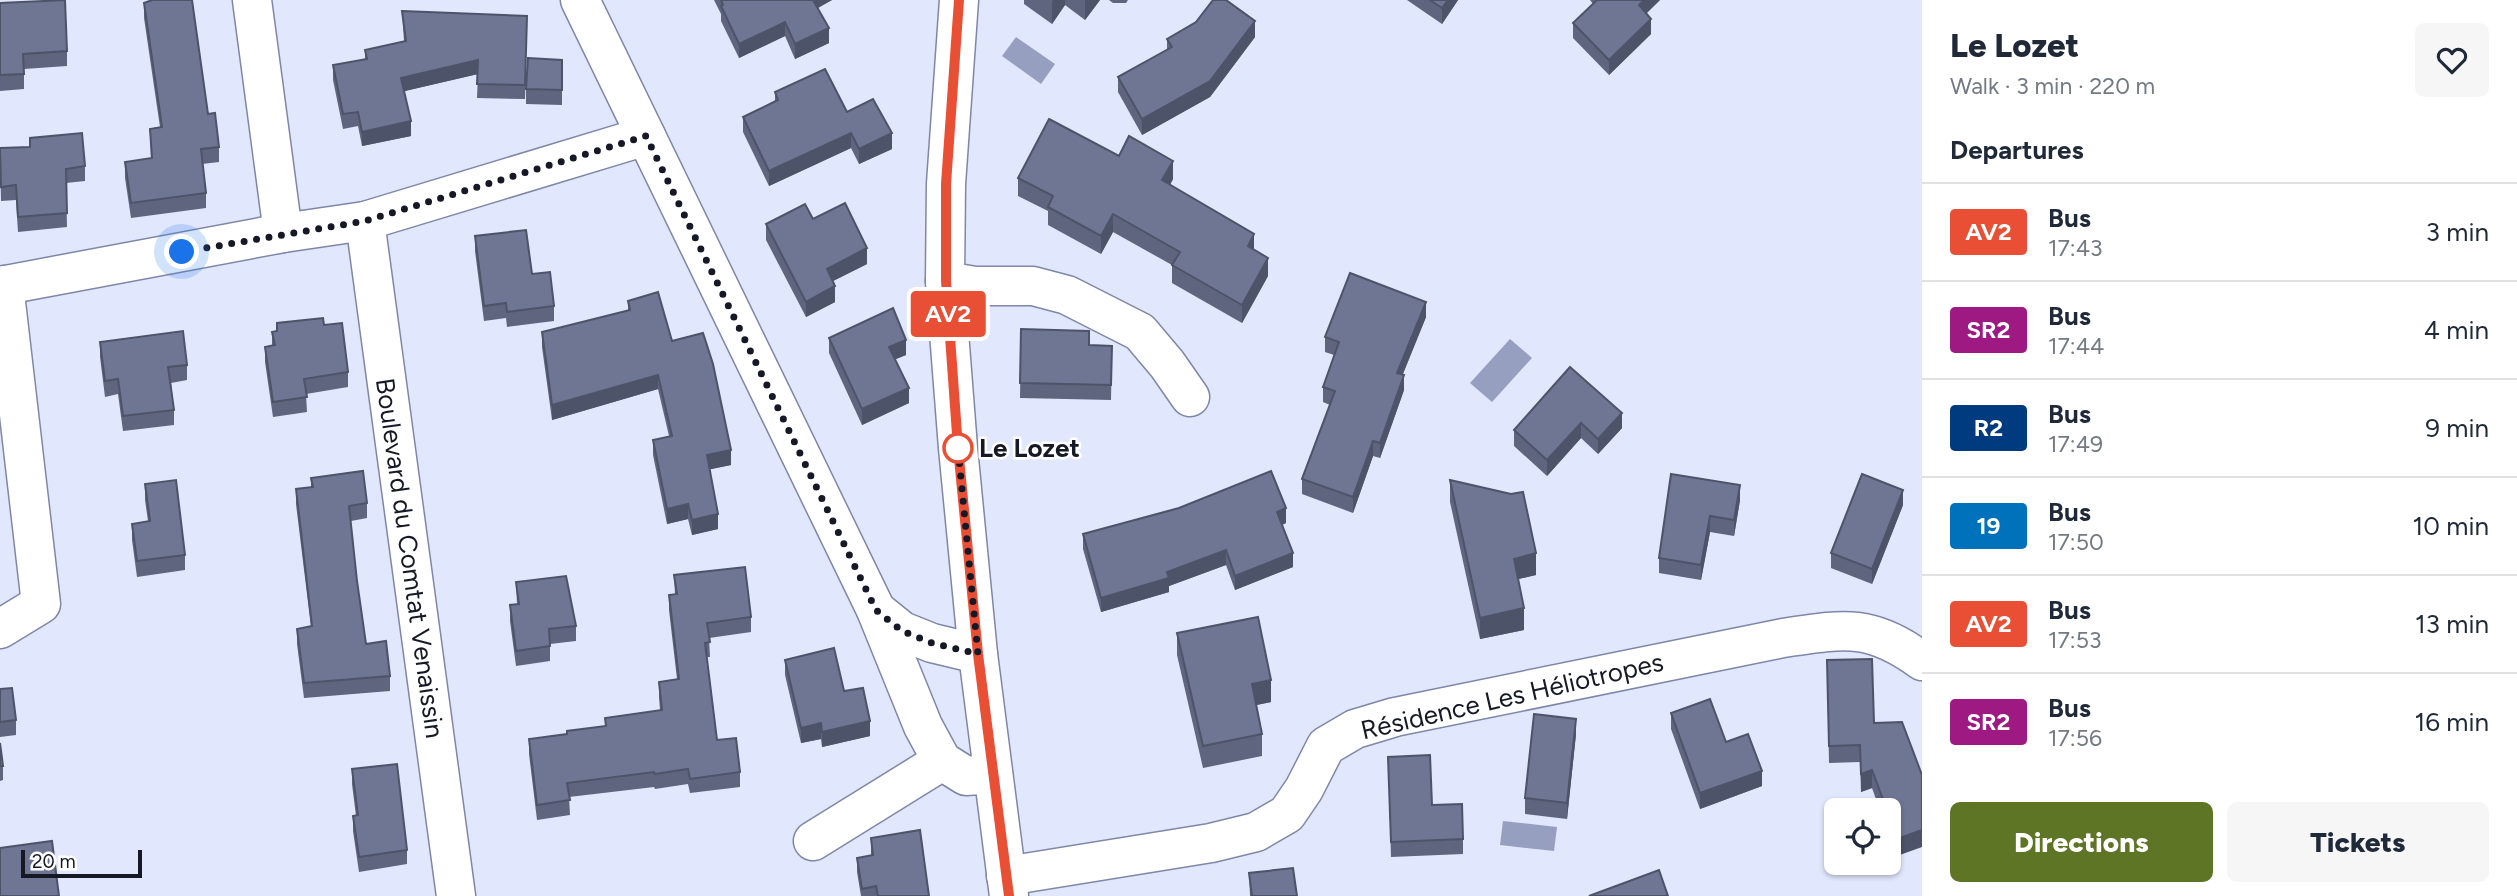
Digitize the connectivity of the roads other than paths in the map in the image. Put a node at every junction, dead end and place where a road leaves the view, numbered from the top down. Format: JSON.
{"nodes":[{"id":1,"x":252,"y":0,"type":"edge"},
{"id":2,"x":580,"y":0,"type":"edge"},
{"id":3,"x":959,"y":0,"type":"edge"},
{"id":4,"x":646,"y":136,"type":"junction"},
{"id":5,"x":365,"y":221,"type":"junction"},
{"id":6,"x":283,"y":233,"type":"junction"},
{"id":7,"x":946,"y":281,"type":"junction"},
{"id":8,"x":2,"y":286,"type":"edge"},
{"id":9,"x":1190,"y":397,"type":"dead end"},
{"id":10,"x":876,"y":610,"type":"junction"},
{"id":11,"x":0,"y":629,"type":"edge"},
{"id":12,"x":978,"y":654,"type":"junction"},
{"id":13,"x":1922,"y":661,"type":"edge"},
{"id":14,"x":942,"y":761,"type":"junction"},
{"id":15,"x":993,"y":774,"type":"junction"},
{"id":16,"x":813,"y":841,"type":"dead end"},
{"id":17,"x":1008,"y":886,"type":"edge"},
{"id":18,"x":456,"y":896,"type":"edge"}],
"edges":[{"from":1,"to":6,"type":"street"},
{"from":2,"to":4,"type":"street"},
{"from":3,"to":7,"type":"street"},
{"from":4,"to":5,"type":"street"},
{"from":4,"to":10,"type":"street"},
{"from":5,"to":6,"type":"street"},
{"from":5,"to":18,"type":"street","name":"Boulevard du Comtat Venaissin"},
{"from":6,"to":8,"type":"street"},
{"from":7,"to":9,"type":"street"},
{"from":7,"to":12,"type":"street"},
{"from":8,"to":11,"type":"street"},
{"from":10,"to":12,"type":"street"},
{"from":10,"to":14,"type":"street"},
{"from":12,"to":15,"type":"street"},
{"from":13,"to":17,"type":"street","name":"Résidence Les Héliotropes"},
{"from":14,"to":15,"type":"street"},
{"from":14,"to":16,"type":"street"},
{"from":15,"to":17,"type":"street"}]}
